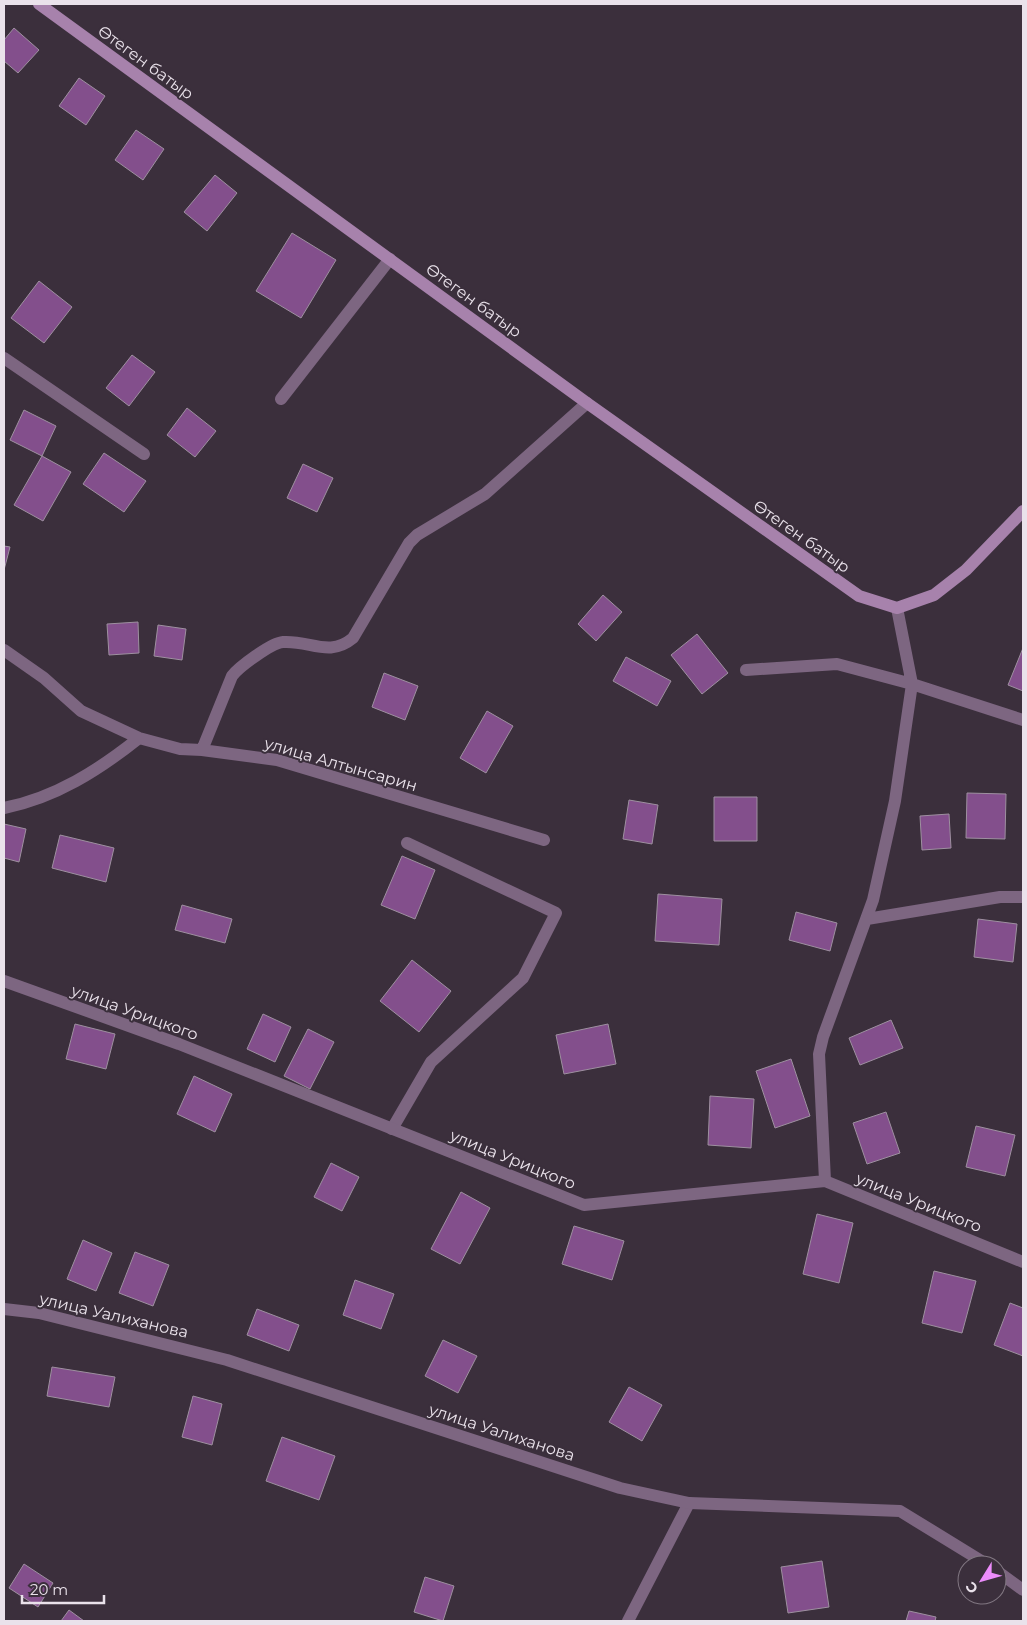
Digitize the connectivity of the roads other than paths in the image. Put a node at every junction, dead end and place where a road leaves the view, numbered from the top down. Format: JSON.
{"nodes":[{"id":1,"x":39,"y":4,"type":"edge"},
{"id":2,"x":390,"y":259,"type":"junction"},
{"id":3,"x":4,"y":358,"type":"edge"},
{"id":4,"x":281,"y":399,"type":"dead end"},
{"id":5,"x":587,"y":403,"type":"junction"},
{"id":6,"x":144,"y":454,"type":"dead end"},
{"id":7,"x":1023,"y":511,"type":"edge"},
{"id":8,"x":897,"y":608,"type":"junction"},
{"id":9,"x":4,"y":650,"type":"edge"},
{"id":10,"x":746,"y":670,"type":"dead end"},
{"id":11,"x":912,"y":684,"type":"junction"},
{"id":12,"x":1023,"y":720,"type":"edge"},
{"id":13,"x":139,"y":738,"type":"junction"},
{"id":14,"x":202,"y":750,"type":"junction"},
{"id":15,"x":4,"y":808,"type":"edge"},
{"id":16,"x":544,"y":840,"type":"dead end"},
{"id":17,"x":407,"y":843,"type":"dead end"},
{"id":18,"x":1023,"y":897,"type":"edge"},
{"id":19,"x":867,"y":919,"type":"junction"},
{"id":20,"x":4,"y":981,"type":"edge"},
{"id":21,"x":392,"y":1129,"type":"junction"},
{"id":22,"x":824,"y":1182,"type":"junction"},
{"id":23,"x":1023,"y":1262,"type":"edge"},
{"id":24,"x":4,"y":1310,"type":"edge"},
{"id":25,"x":689,"y":1503,"type":"junction"},
{"id":26,"x":972,"y":1555,"type":"edge"},
{"id":27,"x":1007,"y":1578,"type":"edge"},
{"id":28,"x":1023,"y":1590,"type":"edge"},
{"id":29,"x":628,"y":1621,"type":"edge"}],
"edges":[{"from":1,"to":2,"type":"street","name":"Өтеген батыр"},
{"from":2,"to":4,"type":"street"},
{"from":2,"to":5,"type":"street","name":"Өтеген батыр"},
{"from":3,"to":6,"type":"street"},
{"from":5,"to":8,"type":"street","name":"Өтеген батыр"},
{"from":5,"to":14,"type":"street"},
{"from":7,"to":8,"type":"street"},
{"from":8,"to":11,"type":"street"},
{"from":9,"to":13,"type":"street","name":"улица Алтынсарин"},
{"from":10,"to":11,"type":"street"},
{"from":11,"to":12,"type":"street"},
{"from":11,"to":19,"type":"street"},
{"from":13,"to":14,"type":"street","name":"улица Алтынсарин"},
{"from":13,"to":15,"type":"street"},
{"from":14,"to":16,"type":"street","name":"улица Алтынсарин"},
{"from":17,"to":21,"type":"street"},
{"from":18,"to":19,"type":"street"},
{"from":19,"to":22,"type":"street"},
{"from":20,"to":21,"type":"street","name":"улица Урицкого"},
{"from":21,"to":22,"type":"street","name":"улица Урицкого"},
{"from":22,"to":23,"type":"street","name":"улица Урицкого"},
{"from":24,"to":25,"type":"street","name":"улица Уалиханова"},
{"from":25,"to":26,"type":"street","name":"улица Уалиханова"},
{"from":25,"to":29,"type":"street"},
{"from":27,"to":28,"type":"street"}]}
